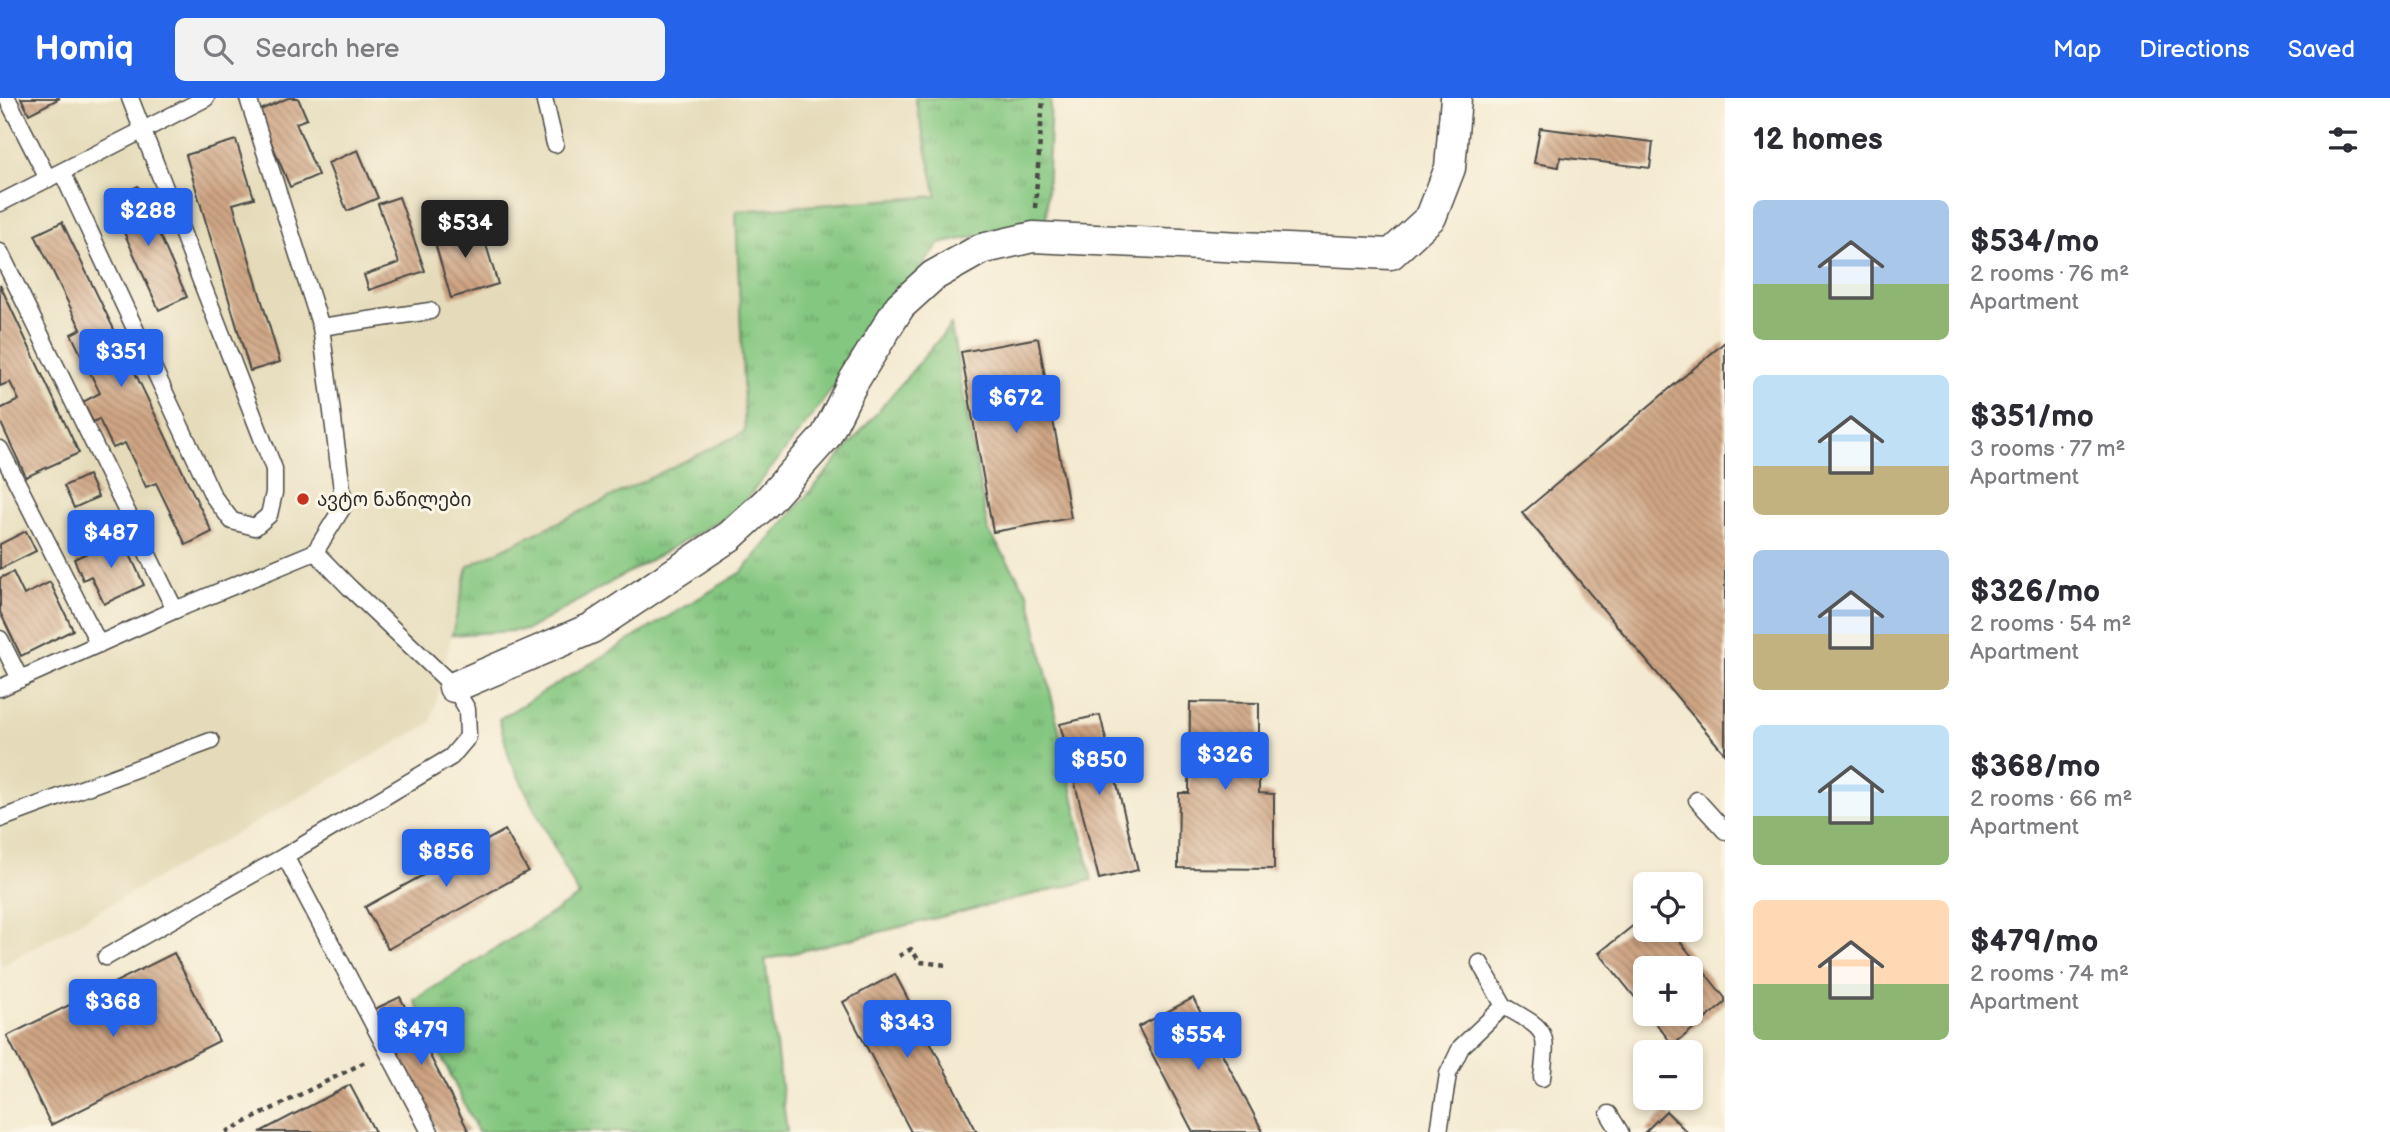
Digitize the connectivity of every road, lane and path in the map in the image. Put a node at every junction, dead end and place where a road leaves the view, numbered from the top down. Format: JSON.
{"nodes":[{"id":1,"x":7,"y":98,"type":"edge"},
{"id":2,"x":130,"y":98,"type":"edge"},
{"id":3,"x":206,"y":98,"type":"edge"},
{"id":4,"x":248,"y":98,"type":"edge"},
{"id":5,"x":544,"y":98,"type":"edge"},
{"id":6,"x":1043,"y":98,"type":"edge"},
{"id":7,"x":1456,"y":98,"type":"edge"},
{"id":8,"x":144,"y":130,"type":"junction"},
{"id":9,"x":555,"y":144,"type":"dead end"},
{"id":10,"x":55,"y":175,"type":"junction"},
{"id":11,"x":0,"y":203,"type":"edge"},
{"id":12,"x":1033,"y":237,"type":"junction"},
{"id":13,"x":0,"y":252,"type":"edge"},
{"id":14,"x":430,"y":311,"type":"dead end"},
{"id":15,"x":321,"y":327,"type":"junction"},
{"id":16,"x":0,"y":449,"type":"edge"},
{"id":17,"x":315,"y":552,"type":"junction"},
{"id":18,"x":175,"y":610,"type":"junction"},
{"id":19,"x":0,"y":639,"type":"edge"},
{"id":20,"x":99,"y":644,"type":"junction"},
{"id":21,"x":20,"y":679,"type":"junction"},
{"id":22,"x":454,"y":687,"type":"junction"},
{"id":23,"x":0,"y":688,"type":"edge"},
{"id":24,"x":211,"y":741,"type":"dead end"},
{"id":25,"x":1697,"y":800,"type":"dead end"},
{"id":26,"x":0,"y":819,"type":"edge"},
{"id":27,"x":1725,"y":831,"type":"edge"},
{"id":28,"x":285,"y":856,"type":"junction"},
{"id":29,"x":899,"y":956,"type":"dead end"},
{"id":30,"x":106,"y":957,"type":"dead end"},
{"id":31,"x":1480,"y":963,"type":"dead end"},
{"id":32,"x":947,"y":965,"type":"dead end"},
{"id":33,"x":1504,"y":1006,"type":"junction"},
{"id":34,"x":387,"y":1051,"type":"junction"},
{"id":35,"x":1542,"y":1078,"type":"dead end"},
{"id":36,"x":1609,"y":1114,"type":"dead end"},
{"id":37,"x":226,"y":1132,"type":"edge"},
{"id":38,"x":430,"y":1132,"type":"edge"},
{"id":39,"x":1439,"y":1132,"type":"edge"},
{"id":40,"x":1620,"y":1132,"type":"edge"}],
"edges":[{"from":1,"to":10,"type":"lane"},
{"from":2,"to":8,"type":"lane"},
{"from":3,"to":8,"type":"lane"},
{"from":4,"to":15,"type":"lane"},
{"from":5,"to":9,"type":"lane"},
{"from":6,"to":12,"type":"path"},
{"from":7,"to":12,"type":"street"},
{"from":8,"to":10,"type":"lane"},
{"from":8,"to":10,"type":"lane"},
{"from":10,"to":11,"type":"lane"},
{"from":12,"to":22,"type":"street"},
{"from":13,"to":18,"type":"lane"},
{"from":14,"to":15,"type":"lane"},
{"from":15,"to":17,"type":"lane"},
{"from":16,"to":20,"type":"lane"},
{"from":17,"to":18,"type":"lane"},
{"from":17,"to":22,"type":"lane"},
{"from":18,"to":20,"type":"lane"},
{"from":19,"to":21,"type":"lane"},
{"from":20,"to":21,"type":"lane"},
{"from":21,"to":23,"type":"lane"},
{"from":22,"to":28,"type":"lane"},
{"from":24,"to":26,"type":"lane"},
{"from":25,"to":27,"type":"lane"},
{"from":28,"to":30,"type":"lane"},
{"from":28,"to":34,"type":"lane"},
{"from":29,"to":32,"type":"path"},
{"from":31,"to":33,"type":"lane"},
{"from":33,"to":35,"type":"lane"},
{"from":33,"to":39,"type":"lane"},
{"from":34,"to":37,"type":"path"},
{"from":34,"to":38,"type":"lane"},
{"from":36,"to":40,"type":"lane"}]}
